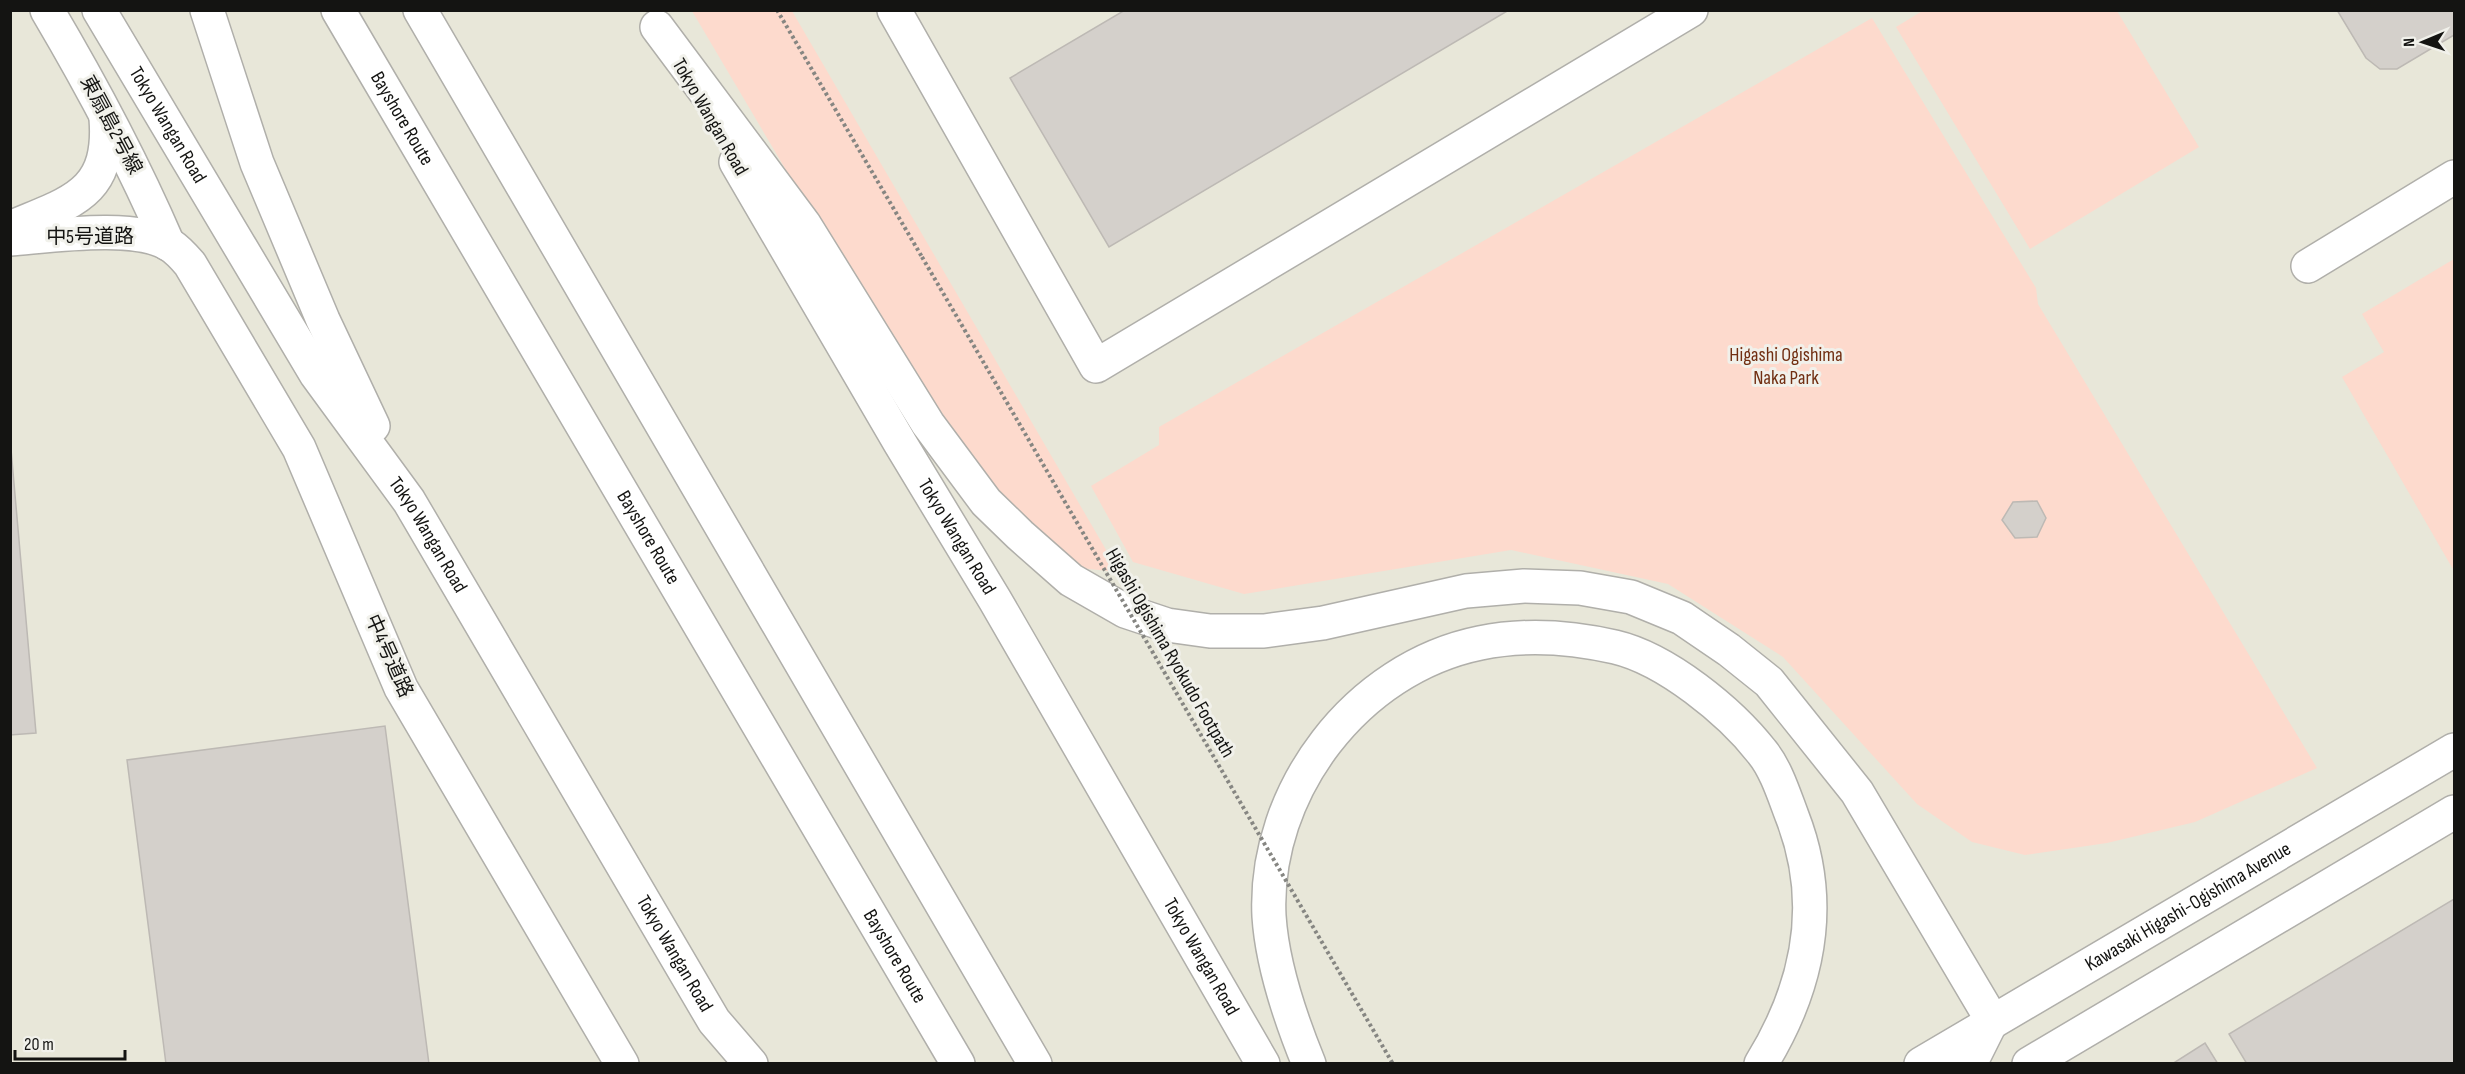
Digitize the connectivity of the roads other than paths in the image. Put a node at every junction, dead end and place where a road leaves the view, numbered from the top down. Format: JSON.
{"nodes":[{"id":1,"x":47,"y":10,"type":"edge"},
{"id":2,"x":99,"y":10,"type":"edge"},
{"id":3,"x":207,"y":10,"type":"edge"},
{"id":4,"x":338,"y":10,"type":"edge"},
{"id":5,"x":420,"y":10,"type":"edge"},
{"id":6,"x":1691,"y":10,"type":"edge"},
{"id":7,"x":904,"y":14,"type":"edge"},
{"id":8,"x":652,"y":19,"type":"edge"},
{"id":9,"x":105,"y":111,"type":"junction"},
{"id":10,"x":2454,"y":177,"type":"edge"},
{"id":11,"x":10,"y":228,"type":"edge"},
{"id":12,"x":10,"y":239,"type":"edge"},
{"id":13,"x":168,"y":244,"type":"junction"},
{"id":14,"x":2308,"y":266,"type":"dead end"},
{"id":15,"x":409,"y":501,"type":"junction"},
{"id":16,"x":2454,"y":750,"type":"edge"},
{"id":17,"x":2454,"y":812,"type":"edge"},
{"id":18,"x":1992,"y":1020,"type":"junction"},
{"id":19,"x":714,"y":1021,"type":"junction"},
{"id":20,"x":622,"y":1064,"type":"edge"},
{"id":21,"x":726,"y":1064,"type":"edge"},
{"id":22,"x":751,"y":1064,"type":"edge"},
{"id":23,"x":958,"y":1064,"type":"edge"},
{"id":24,"x":1035,"y":1064,"type":"edge"},
{"id":25,"x":1263,"y":1064,"type":"edge"},
{"id":26,"x":1309,"y":1064,"type":"edge"},
{"id":27,"x":1761,"y":1064,"type":"edge"},
{"id":28,"x":1922,"y":1064,"type":"edge"},
{"id":29,"x":1970,"y":1064,"type":"edge"},
{"id":30,"x":2029,"y":1064,"type":"edge"}],
"edges":[{"from":1,"to":9,"type":"main road","name":"東扇島2号線"},
{"from":2,"to":15,"type":"main road","name":"Tokyo Wangan Road"},
{"from":3,"to":15,"type":"main road"},
{"from":4,"to":23,"type":"main road","name":"Bayshore Route"},
{"from":5,"to":24,"type":"main road"},
{"from":6,"to":7,"type":"main road"},
{"from":8,"to":18,"type":"main road"},
{"from":8,"to":25,"type":"main road","name":"Tokyo Wangan Road"},
{"from":9,"to":11,"type":"main road"},
{"from":9,"to":13,"type":"main road","name":"東扇島2号線"},
{"from":10,"to":14,"type":"main road"},
{"from":12,"to":13,"type":"main road","name":"中5号道路"},
{"from":13,"to":20,"type":"main road","name":"中4号道路"},
{"from":15,"to":19,"type":"main road","name":"Tokyo Wangan Road"},
{"from":16,"to":18,"type":"main road","name":"Kawasaki Higashi-Ogishima Avenue"},
{"from":17,"to":30,"type":"main road"},
{"from":18,"to":28,"type":"main road","name":"Kawasaki Higashi-Ogishima Avenue"},
{"from":18,"to":29,"type":"main road"},
{"from":19,"to":21,"type":"main road"},
{"from":19,"to":22,"type":"main road","name":"Tokyo Wangan Road"},
{"from":26,"to":27,"type":"main road"}]}
